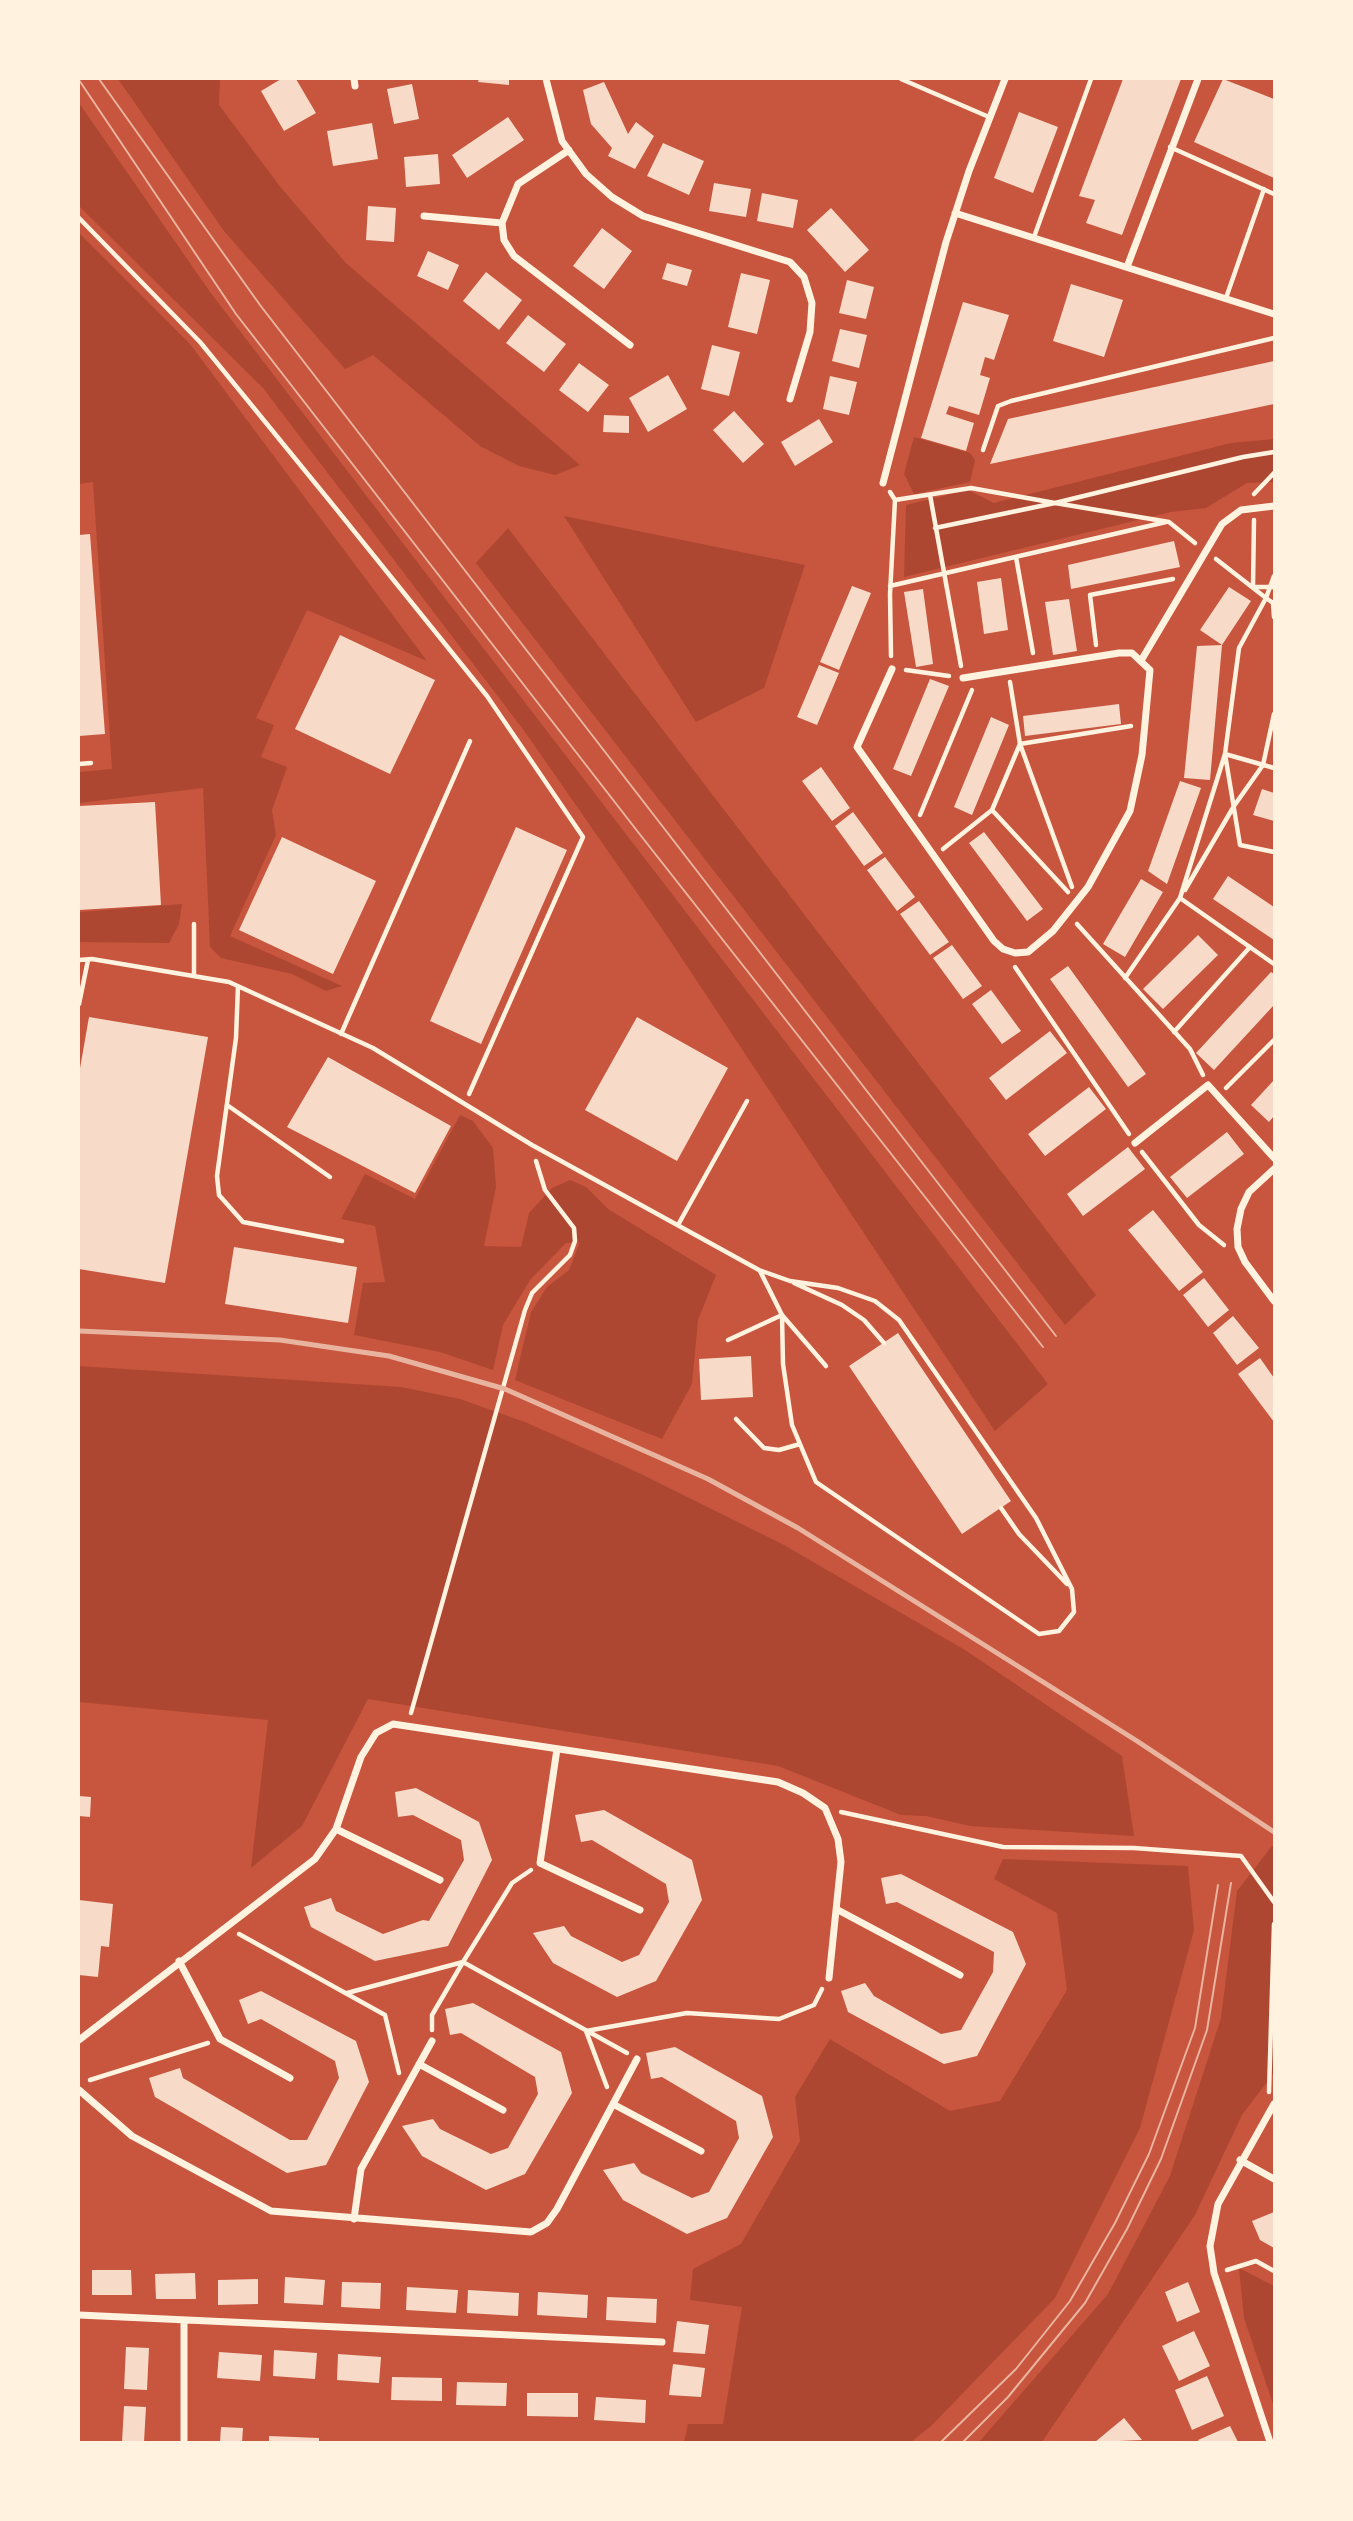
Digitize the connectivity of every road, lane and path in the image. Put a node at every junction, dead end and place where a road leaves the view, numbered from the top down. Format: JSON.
{"nodes":[{"id":1,"x":546,"y":79,"type":"edge"},
{"id":2,"x":901,"y":79,"type":"edge"},
{"id":3,"x":1005,"y":79,"type":"edge"},
{"id":4,"x":1091,"y":79,"type":"edge"},
{"id":5,"x":1198,"y":79,"type":"edge"},
{"id":6,"x":990,"y":117,"type":"junction"},
{"id":7,"x":1170,"y":147,"type":"junction"},
{"id":8,"x":569,"y":150,"type":"junction"},
{"id":9,"x":1265,"y":189,"type":"junction"},
{"id":10,"x":1274,"y":194,"type":"edge"},
{"id":11,"x":955,"y":212,"type":"junction"},
{"id":12,"x":424,"y":216,"type":"dead end"},
{"id":13,"x":79,"y":218,"type":"edge"},
{"id":14,"x":502,"y":223,"type":"junction"},
{"id":15,"x":1034,"y":237,"type":"junction"},
{"id":16,"x":1127,"y":267,"type":"junction"},
{"id":17,"x":1226,"y":298,"type":"junction"},
{"id":18,"x":1274,"y":314,"type":"edge"},
{"id":19,"x":1274,"y":338,"type":"edge"},
{"id":20,"x":630,"y":345,"type":"dead end"},
{"id":21,"x":790,"y":399,"type":"dead end"},
{"id":22,"x":983,"y":450,"type":"dead end"},
{"id":23,"x":1274,"y":452,"type":"edge"},
{"id":24,"x":1274,"y":473,"type":"edge"},
{"id":25,"x":883,"y":483,"type":"joint"},
{"id":26,"x":930,"y":495,"type":"junction"},
{"id":27,"x":895,"y":500,"type":"junction"},
{"id":28,"x":1055,"y":503,"type":"junction"},
{"id":29,"x":1274,"y":506,"type":"edge"},
{"id":30,"x":1254,"y":508,"type":"junction"},
{"id":31,"x":1169,"y":522,"type":"junction"},
{"id":32,"x":936,"y":528,"type":"junction"},
{"id":33,"x":1206,"y":551,"type":"junction"},
{"id":34,"x":1016,"y":557,"type":"junction"},
{"id":35,"x":947,"y":573,"type":"junction"},
{"id":36,"x":1192,"y":575,"type":"junction"},
{"id":37,"x":1274,"y":576,"type":"edge"},
{"id":38,"x":890,"y":586,"type":"junction"},
{"id":39,"x":1253,"y":587,"type":"junction"},
{"id":40,"x":1272,"y":587,"type":"edge"},
{"id":41,"x":1266,"y":598,"type":"junction"},
{"id":42,"x":1273,"y":603,"type":"edge"},
{"id":43,"x":1274,"y":617,"type":"edge"},
{"id":44,"x":1097,"y":657,"type":"junction"},
{"id":45,"x":1142,"y":659,"type":"junction"},
{"id":46,"x":1035,"y":667,"type":"junction"},
{"id":47,"x":892,"y":668,"type":"junction"},
{"id":48,"x":1009,"y":671,"type":"junction"},
{"id":49,"x":978,"y":676,"type":"junction"},
{"id":50,"x":963,"y":678,"type":"junction"},
{"id":51,"x":1274,"y":714,"type":"edge"},
{"id":52,"x":1146,"y":724,"type":"junction"},
{"id":53,"x":470,"y":741,"type":"dead end"},
{"id":54,"x":1020,"y":744,"type":"junction"},
{"id":55,"x":1224,"y":754,"type":"junction"},
{"id":56,"x":91,"y":763,"type":"dead end"},
{"id":57,"x":79,"y":764,"type":"edge"},
{"id":58,"x":1264,"y":765,"type":"junction"},
{"id":59,"x":1274,"y":768,"type":"edge"},
{"id":60,"x":1234,"y":806,"type":"junction"},
{"id":61,"x":992,"y":810,"type":"junction"},
{"id":62,"x":914,"y":829,"type":"junction"},
{"id":63,"x":1274,"y":852,"type":"edge"},
{"id":64,"x":934,"y":856,"type":"junction"},
{"id":65,"x":1180,"y":898,"type":"junction"},
{"id":66,"x":1077,"y":901,"type":"junction"},
{"id":67,"x":1067,"y":913,"type":"junction"},
{"id":68,"x":194,"y":924,"type":"dead end"},
{"id":69,"x":1250,"y":947,"type":"junction"},
{"id":70,"x":1003,"y":949,"type":"junction"},
{"id":71,"x":79,"y":960,"type":"edge"},
{"id":72,"x":88,"y":960,"type":"junction"},
{"id":73,"x":1274,"y":964,"type":"edge"},
{"id":74,"x":194,"y":976,"type":"junction"},
{"id":75,"x":1125,"y":978,"type":"junction"},
{"id":76,"x":238,"y":986,"type":"junction"},
{"id":77,"x":79,"y":1004,"type":"edge"},
{"id":78,"x":1174,"y":1032,"type":"junction"},
{"id":79,"x":341,"y":1034,"type":"junction"},
{"id":80,"x":1274,"y":1040,"type":"edge"},
{"id":81,"x":1208,"y":1085,"type":"junction"},
{"id":82,"x":1218,"y":1096,"type":"junction"},
{"id":83,"x":747,"y":1101,"type":"dead end"},
{"id":84,"x":465,"y":1104,"type":"junction"},
{"id":85,"x":227,"y":1105,"type":"junction"},
{"id":86,"x":1135,"y":1143,"type":"junction"},
{"id":87,"x":532,"y":1145,"type":"junction"},
{"id":88,"x":1274,"y":1158,"type":"edge"},
{"id":89,"x":1274,"y":1169,"type":"edge"},
{"id":90,"x":330,"y":1177,"type":"dead end"},
{"id":91,"x":678,"y":1225,"type":"junction"},
{"id":92,"x":342,"y":1241,"type":"dead end"},
{"id":93,"x":1245,"y":1262,"type":"junction"},
{"id":94,"x":760,"y":1270,"type":"junction"},
{"id":95,"x":790,"y":1281,"type":"junction"},
{"id":96,"x":1274,"y":1301,"type":"edge"},
{"id":97,"x":782,"y":1315,"type":"junction"},
{"id":98,"x":729,"y":1340,"type":"dead end"},
{"id":99,"x":884,"y":1343,"type":"dead end"},
{"id":100,"x":826,"y":1366,"type":"dead end"},
{"id":101,"x":737,"y":1419,"type":"dead end"},
{"id":102,"x":800,"y":1444,"type":"junction"},
{"id":103,"x":1001,"y":1508,"type":"dead end"},
{"id":104,"x":1072,"y":1589,"type":"junction"},
{"id":105,"x":408,"y":1724,"type":"junction"},
{"id":106,"x":557,"y":1749,"type":"junction"},
{"id":107,"x":825,"y":1808,"type":"junction"},
{"id":108,"x":336,"y":1829,"type":"junction"},
{"id":109,"x":540,"y":1863,"type":"junction"},
{"id":110,"x":440,"y":1880,"type":"dead end"},
{"id":111,"x":1274,"y":1902,"type":"edge"},
{"id":112,"x":640,"y":1910,"type":"dead end"},
{"id":113,"x":838,"y":1910,"type":"junction"},
{"id":114,"x":1274,"y":1924,"type":"edge"},
{"id":115,"x":226,"y":1927,"type":"junction"},
{"id":116,"x":179,"y":1961,"type":"junction"},
{"id":117,"x":463,"y":1962,"type":"junction"},
{"id":118,"x":960,"y":1975,"type":"dead end"},
{"id":119,"x":829,"y":1978,"type":"joint"},
{"id":120,"x":346,"y":1993,"type":"junction"},
{"id":121,"x":586,"y":2031,"type":"junction"},
{"id":122,"x":220,"y":2039,"type":"junction"},
{"id":123,"x":79,"y":2040,"type":"edge"},
{"id":124,"x":432,"y":2041,"type":"joint"},
{"id":125,"x":637,"y":2059,"type":"joint"},
{"id":126,"x":419,"y":2064,"type":"junction"},
{"id":127,"x":290,"y":2078,"type":"dead end"},
{"id":128,"x":79,"y":2084,"type":"edge"},
{"id":129,"x":79,"y":2090,"type":"edge"},
{"id":130,"x":404,"y":2092,"type":"junction"},
{"id":131,"x":613,"y":2104,"type":"junction"},
{"id":132,"x":1273,"y":2105,"type":"edge"},
{"id":133,"x":503,"y":2110,"type":"dead end"},
{"id":134,"x":701,"y":2151,"type":"dead end"},
{"id":135,"x":1240,"y":2160,"type":"junction"},
{"id":136,"x":1274,"y":2179,"type":"edge"},
{"id":137,"x":354,"y":2219,"type":"junction"},
{"id":138,"x":1274,"y":2271,"type":"edge"},
{"id":139,"x":1214,"y":2273,"type":"junction"},
{"id":140,"x":79,"y":2315,"type":"edge"},
{"id":141,"x":184,"y":2320,"type":"junction"},
{"id":142,"x":662,"y":2342,"type":"dead end"},
{"id":143,"x":184,"y":2442,"type":"edge"},
{"id":144,"x":1270,"y":2442,"type":"edge"}],
"edges":[{"from":1,"to":8,"type":"street"},
{"from":2,"to":6,"type":"lane"},
{"from":3,"to":6,"type":"street"},
{"from":4,"to":15,"type":"lane"},
{"from":5,"to":7,"type":"street"},
{"from":6,"to":11,"type":"street"},
{"from":7,"to":9,"type":"lane"},
{"from":7,"to":16,"type":"street"},
{"from":8,"to":14,"type":"street"},
{"from":8,"to":21,"type":"street"},
{"from":9,"to":10,"type":"lane"},
{"from":9,"to":17,"type":"lane"},
{"from":11,"to":15,"type":"street"},
{"from":11,"to":25,"type":"street"},
{"from":12,"to":14,"type":"street"},
{"from":13,"to":84,"type":"path"},
{"from":14,"to":20,"type":"street"},
{"from":15,"to":16,"type":"street"},
{"from":16,"to":17,"type":"street"},
{"from":17,"to":18,"type":"street"},
{"from":19,"to":22,"type":"lane"},
{"from":23,"to":28,"type":"path"},
{"from":24,"to":30,"type":"path"},
{"from":25,"to":27,"type":"path"},
{"from":26,"to":27,"type":"path"},
{"from":26,"to":28,"type":"path"},
{"from":26,"to":32,"type":"path"},
{"from":27,"to":38,"type":"path"},
{"from":28,"to":31,"type":"path"},
{"from":28,"to":32,"type":"path"},
{"from":29,"to":30,"type":"street"},
{"from":30,"to":33,"type":"street"},
{"from":30,"to":39,"type":"path"},
{"from":31,"to":33,"type":"path"},
{"from":31,"to":34,"type":"path"},
{"from":32,"to":35,"type":"path"},
{"from":33,"to":36,"type":"street"},
{"from":33,"to":39,"type":"path"},
{"from":34,"to":35,"type":"path"},
{"from":34,"to":46,"type":"path"},
{"from":35,"to":38,"type":"path"},
{"from":35,"to":50,"type":"path"},
{"from":36,"to":44,"type":"path"},
{"from":36,"to":45,"type":"street"},
{"from":37,"to":40,"type":"path"},
{"from":38,"to":47,"type":"path"},
{"from":39,"to":40,"type":"path"},
{"from":39,"to":41,"type":"path"},
{"from":40,"to":41,"type":"path"},
{"from":41,"to":42,"type":"path"},
{"from":41,"to":55,"type":"path"},
{"from":42,"to":43,"type":"path"},
{"from":44,"to":45,"type":"street"},
{"from":44,"to":46,"type":"street"},
{"from":45,"to":52,"type":"street"},
{"from":46,"to":48,"type":"street"},
{"from":47,"to":50,"type":"path"},
{"from":47,"to":62,"type":"street"},
{"from":48,"to":49,"type":"street"},
{"from":48,"to":54,"type":"path"},
{"from":49,"to":50,"type":"street"},
{"from":49,"to":62,"type":"path"},
{"from":51,"to":58,"type":"path"},
{"from":52,"to":54,"type":"path"},
{"from":52,"to":66,"type":"street"},
{"from":53,"to":79,"type":"lane"},
{"from":54,"to":61,"type":"path"},
{"from":54,"to":66,"type":"path"},
{"from":55,"to":58,"type":"path"},
{"from":55,"to":60,"type":"path"},
{"from":55,"to":65,"type":"path"},
{"from":56,"to":57,"type":"lane"},
{"from":58,"to":59,"type":"path"},
{"from":58,"to":60,"type":"path"},
{"from":60,"to":63,"type":"path"},
{"from":60,"to":65,"type":"path"},
{"from":61,"to":64,"type":"path"},
{"from":61,"to":66,"type":"path"},
{"from":62,"to":64,"type":"street"},
{"from":64,"to":70,"type":"street"},
{"from":65,"to":69,"type":"path"},
{"from":65,"to":75,"type":"path"},
{"from":66,"to":67,"type":"street"},
{"from":67,"to":70,"type":"street"},
{"from":67,"to":75,"type":"path"},
{"from":68,"to":74,"type":"lane"},
{"from":69,"to":73,"type":"path"},
{"from":69,"to":78,"type":"path"},
{"from":70,"to":86,"type":"path"},
{"from":71,"to":72,"type":"lane"},
{"from":72,"to":74,"type":"lane"},
{"from":72,"to":77,"type":"lane"},
{"from":74,"to":76,"type":"lane"},
{"from":75,"to":78,"type":"path"},
{"from":76,"to":79,"type":"lane"},
{"from":76,"to":85,"type":"lane"},
{"from":78,"to":81,"type":"path"},
{"from":79,"to":84,"type":"lane"},
{"from":80,"to":82,"type":"path"},
{"from":81,"to":82,"type":"street"},
{"from":81,"to":86,"type":"street"},
{"from":82,"to":88,"type":"street"},
{"from":83,"to":91,"type":"lane"},
{"from":84,"to":87,"type":"lane"},
{"from":85,"to":90,"type":"lane"},
{"from":85,"to":92,"type":"lane"},
{"from":86,"to":93,"type":"path"},
{"from":87,"to":91,"type":"lane"},
{"from":87,"to":105,"type":"path"},
{"from":89,"to":93,"type":"street"},
{"from":91,"to":94,"type":"lane"},
{"from":93,"to":96,"type":"street"},
{"from":94,"to":95,"type":"lane"},
{"from":94,"to":97,"type":"lane"},
{"from":95,"to":99,"type":"lane"},
{"from":95,"to":104,"type":"lane"},
{"from":97,"to":98,"type":"lane"},
{"from":97,"to":100,"type":"lane"},
{"from":97,"to":102,"type":"lane"},
{"from":101,"to":102,"type":"lane"},
{"from":102,"to":104,"type":"lane"},
{"from":103,"to":104,"type":"lane"},
{"from":105,"to":106,"type":"street"},
{"from":105,"to":108,"type":"street"},
{"from":106,"to":107,"type":"street"},
{"from":106,"to":109,"type":"street"},
{"from":107,"to":111,"type":"path"},
{"from":107,"to":113,"type":"street"},
{"from":108,"to":110,"type":"street"},
{"from":108,"to":115,"type":"street"},
{"from":109,"to":112,"type":"street"},
{"from":109,"to":117,"type":"path"},
{"from":113,"to":118,"type":"street"},
{"from":113,"to":119,"type":"street"},
{"from":114,"to":132,"type":"path"},
{"from":115,"to":116,"type":"street"},
{"from":115,"to":120,"type":"path"},
{"from":116,"to":122,"type":"street"},
{"from":116,"to":123,"type":"street"},
{"from":117,"to":120,"type":"path"},
{"from":117,"to":121,"type":"path"},
{"from":117,"to":124,"type":"path"},
{"from":119,"to":121,"type":"path"},
{"from":120,"to":130,"type":"path"},
{"from":121,"to":125,"type":"path"},
{"from":121,"to":131,"type":"path"},
{"from":122,"to":127,"type":"street"},
{"from":122,"to":128,"type":"path"},
{"from":124,"to":126,"type":"street"},
{"from":125,"to":131,"type":"street"},
{"from":126,"to":130,"type":"street"},
{"from":126,"to":133,"type":"street"},
{"from":129,"to":137,"type":"street"},
{"from":130,"to":137,"type":"street"},
{"from":131,"to":134,"type":"street"},
{"from":131,"to":137,"type":"street"},
{"from":132,"to":135,"type":"street"},
{"from":135,"to":136,"type":"street"},
{"from":135,"to":139,"type":"street"},
{"from":138,"to":139,"type":"path"},
{"from":139,"to":144,"type":"street"},
{"from":140,"to":141,"type":"street"},
{"from":141,"to":142,"type":"street"},
{"from":141,"to":143,"type":"street"}]}
